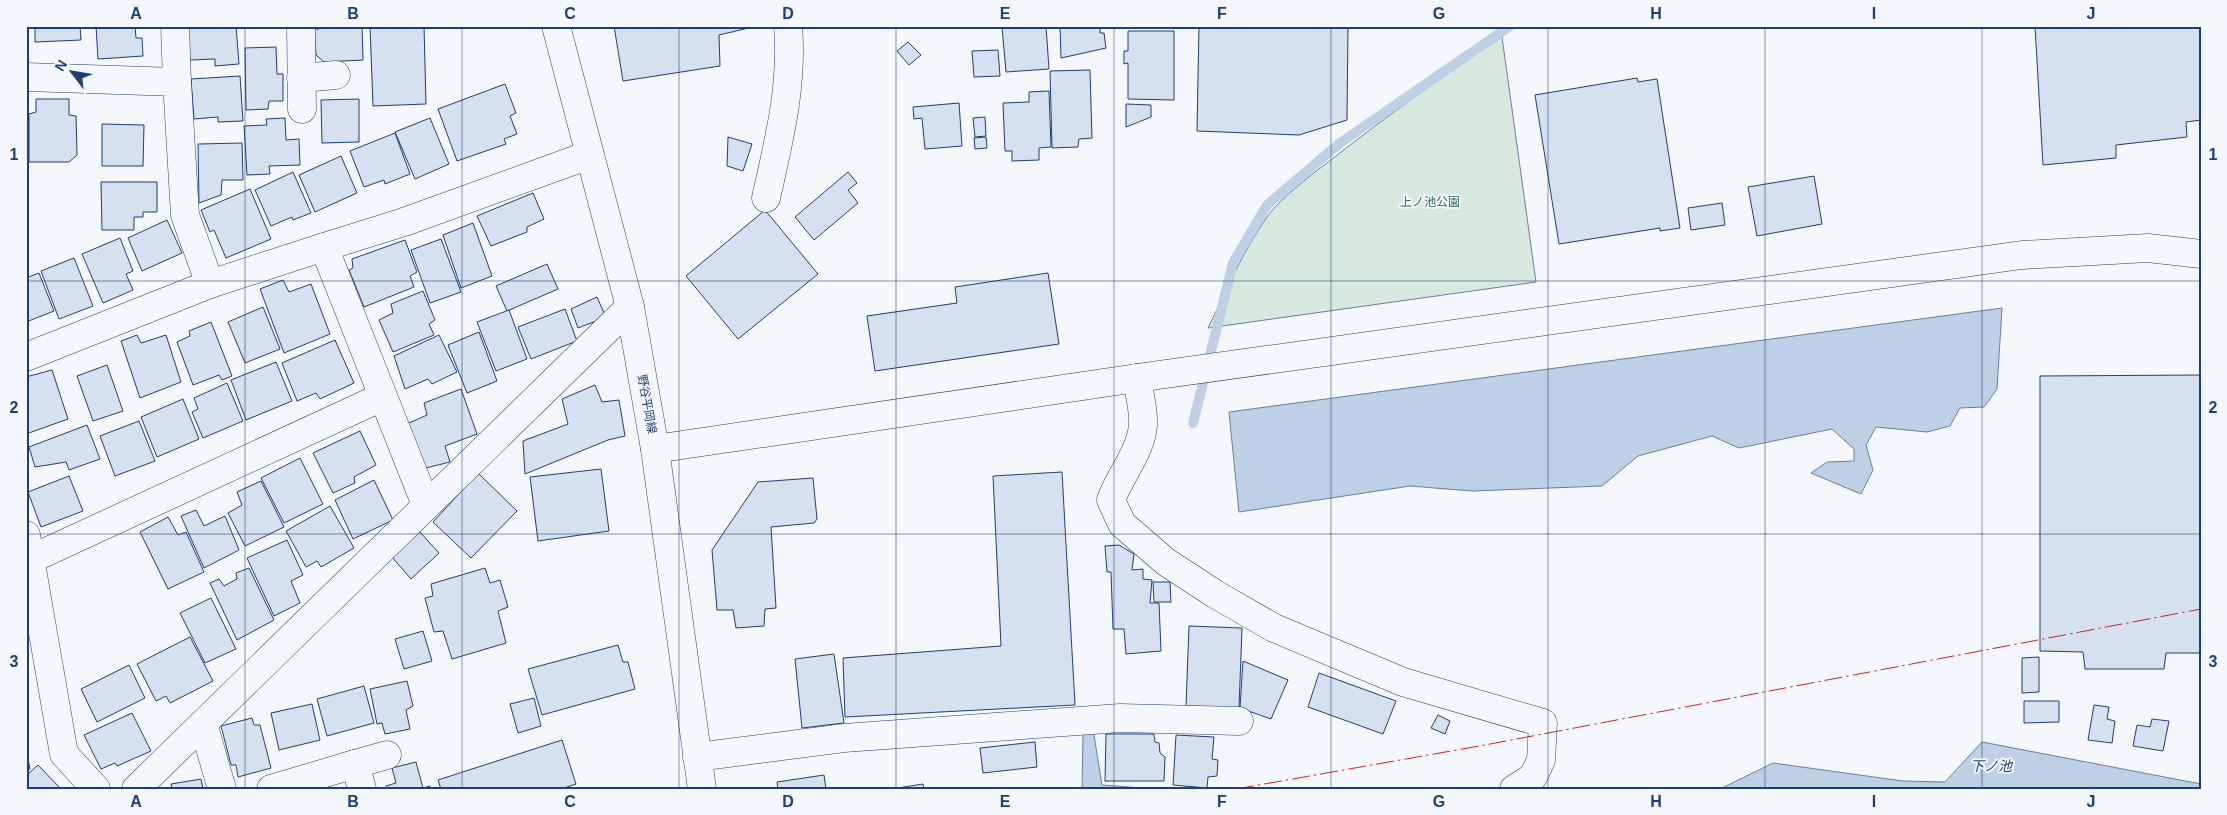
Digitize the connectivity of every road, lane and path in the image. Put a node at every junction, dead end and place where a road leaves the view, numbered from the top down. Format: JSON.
{"nodes":[{"id":1,"x":175,"y":26,"type":"edge"},
{"id":2,"x":301,"y":26,"type":"edge"},
{"id":3,"x":556,"y":26,"type":"edge"},
{"id":4,"x":788,"y":26,"type":"edge"},
{"id":5,"x":336,"y":75,"type":"dead end"},
{"id":6,"x":26,"y":77,"type":"edge"},
{"id":7,"x":301,"y":78,"type":"junction"},
{"id":8,"x":178,"y":82,"type":"junction"},
{"id":9,"x":302,"y":110,"type":"dead end"},
{"id":10,"x":590,"y":155,"type":"junction"},
{"id":11,"x":766,"y":198,"type":"dead end"},
{"id":12,"x":324,"y":247,"type":"junction"},
{"id":13,"x":2201,"y":254,"type":"edge"},
{"id":14,"x":210,"y":284,"type":"junction"},
{"id":15,"x":630,"y":307,"type":"junction"},
{"id":16,"x":26,"y":357,"type":"edge"},
{"id":17,"x":1137,"y":378,"type":"junction"},
{"id":18,"x":382,"y":396,"type":"junction"},
{"id":19,"x":654,"y":449,"type":"junction"},
{"id":20,"x":426,"y":505,"type":"junction"},
{"id":21,"x":28,"y":547,"type":"edge"},
{"id":22,"x":1239,"y":721,"type":"dead end"},
{"id":23,"x":203,"y":724,"type":"junction"},
{"id":24,"x":387,"y":754,"type":"dead end"},
{"id":25,"x":697,"y":757,"type":"junction"},
{"id":26,"x":359,"y":777,"type":"edge"},
{"id":27,"x":96,"y":789,"type":"edge"},
{"id":28,"x":136,"y":789,"type":"edge"},
{"id":29,"x":222,"y":789,"type":"edge"},
{"id":30,"x":271,"y":789,"type":"edge"},
{"id":31,"x":702,"y":789,"type":"edge"},
{"id":32,"x":1514,"y":789,"type":"edge"}],
"edges":[{"from":1,"to":8,"type":"street"},
{"from":2,"to":7,"type":"street"},
{"from":3,"to":10,"type":"street","name":"野谷平岡線"},
{"from":4,"to":11,"type":"street"},
{"from":5,"to":7,"type":"street"},
{"from":6,"to":8,"type":"street"},
{"from":7,"to":9,"type":"street"},
{"from":8,"to":14,"type":"street"},
{"from":10,"to":12,"type":"street"},
{"from":10,"to":15,"type":"street","name":"野谷平岡線"},
{"from":12,"to":14,"type":"street"},
{"from":12,"to":18,"type":"street"},
{"from":13,"to":17,"type":"street"},
{"from":14,"to":16,"type":"street"},
{"from":15,"to":19,"type":"street","name":"野谷平岡線"},
{"from":15,"to":20,"type":"street"},
{"from":17,"to":19,"type":"street"},
{"from":17,"to":32,"type":"street"},
{"from":18,"to":20,"type":"street"},
{"from":18,"to":21,"type":"street"},
{"from":19,"to":25,"type":"street","name":"野谷平岡線"},
{"from":20,"to":23,"type":"street"},
{"from":21,"to":27,"type":"street"},
{"from":22,"to":25,"type":"street"},
{"from":23,"to":28,"type":"street"},
{"from":23,"to":29,"type":"street"},
{"from":24,"to":26,"type":"street"},
{"from":25,"to":31,"type":"street","name":"野谷平岡線"},
{"from":26,"to":30,"type":"street"}]}
